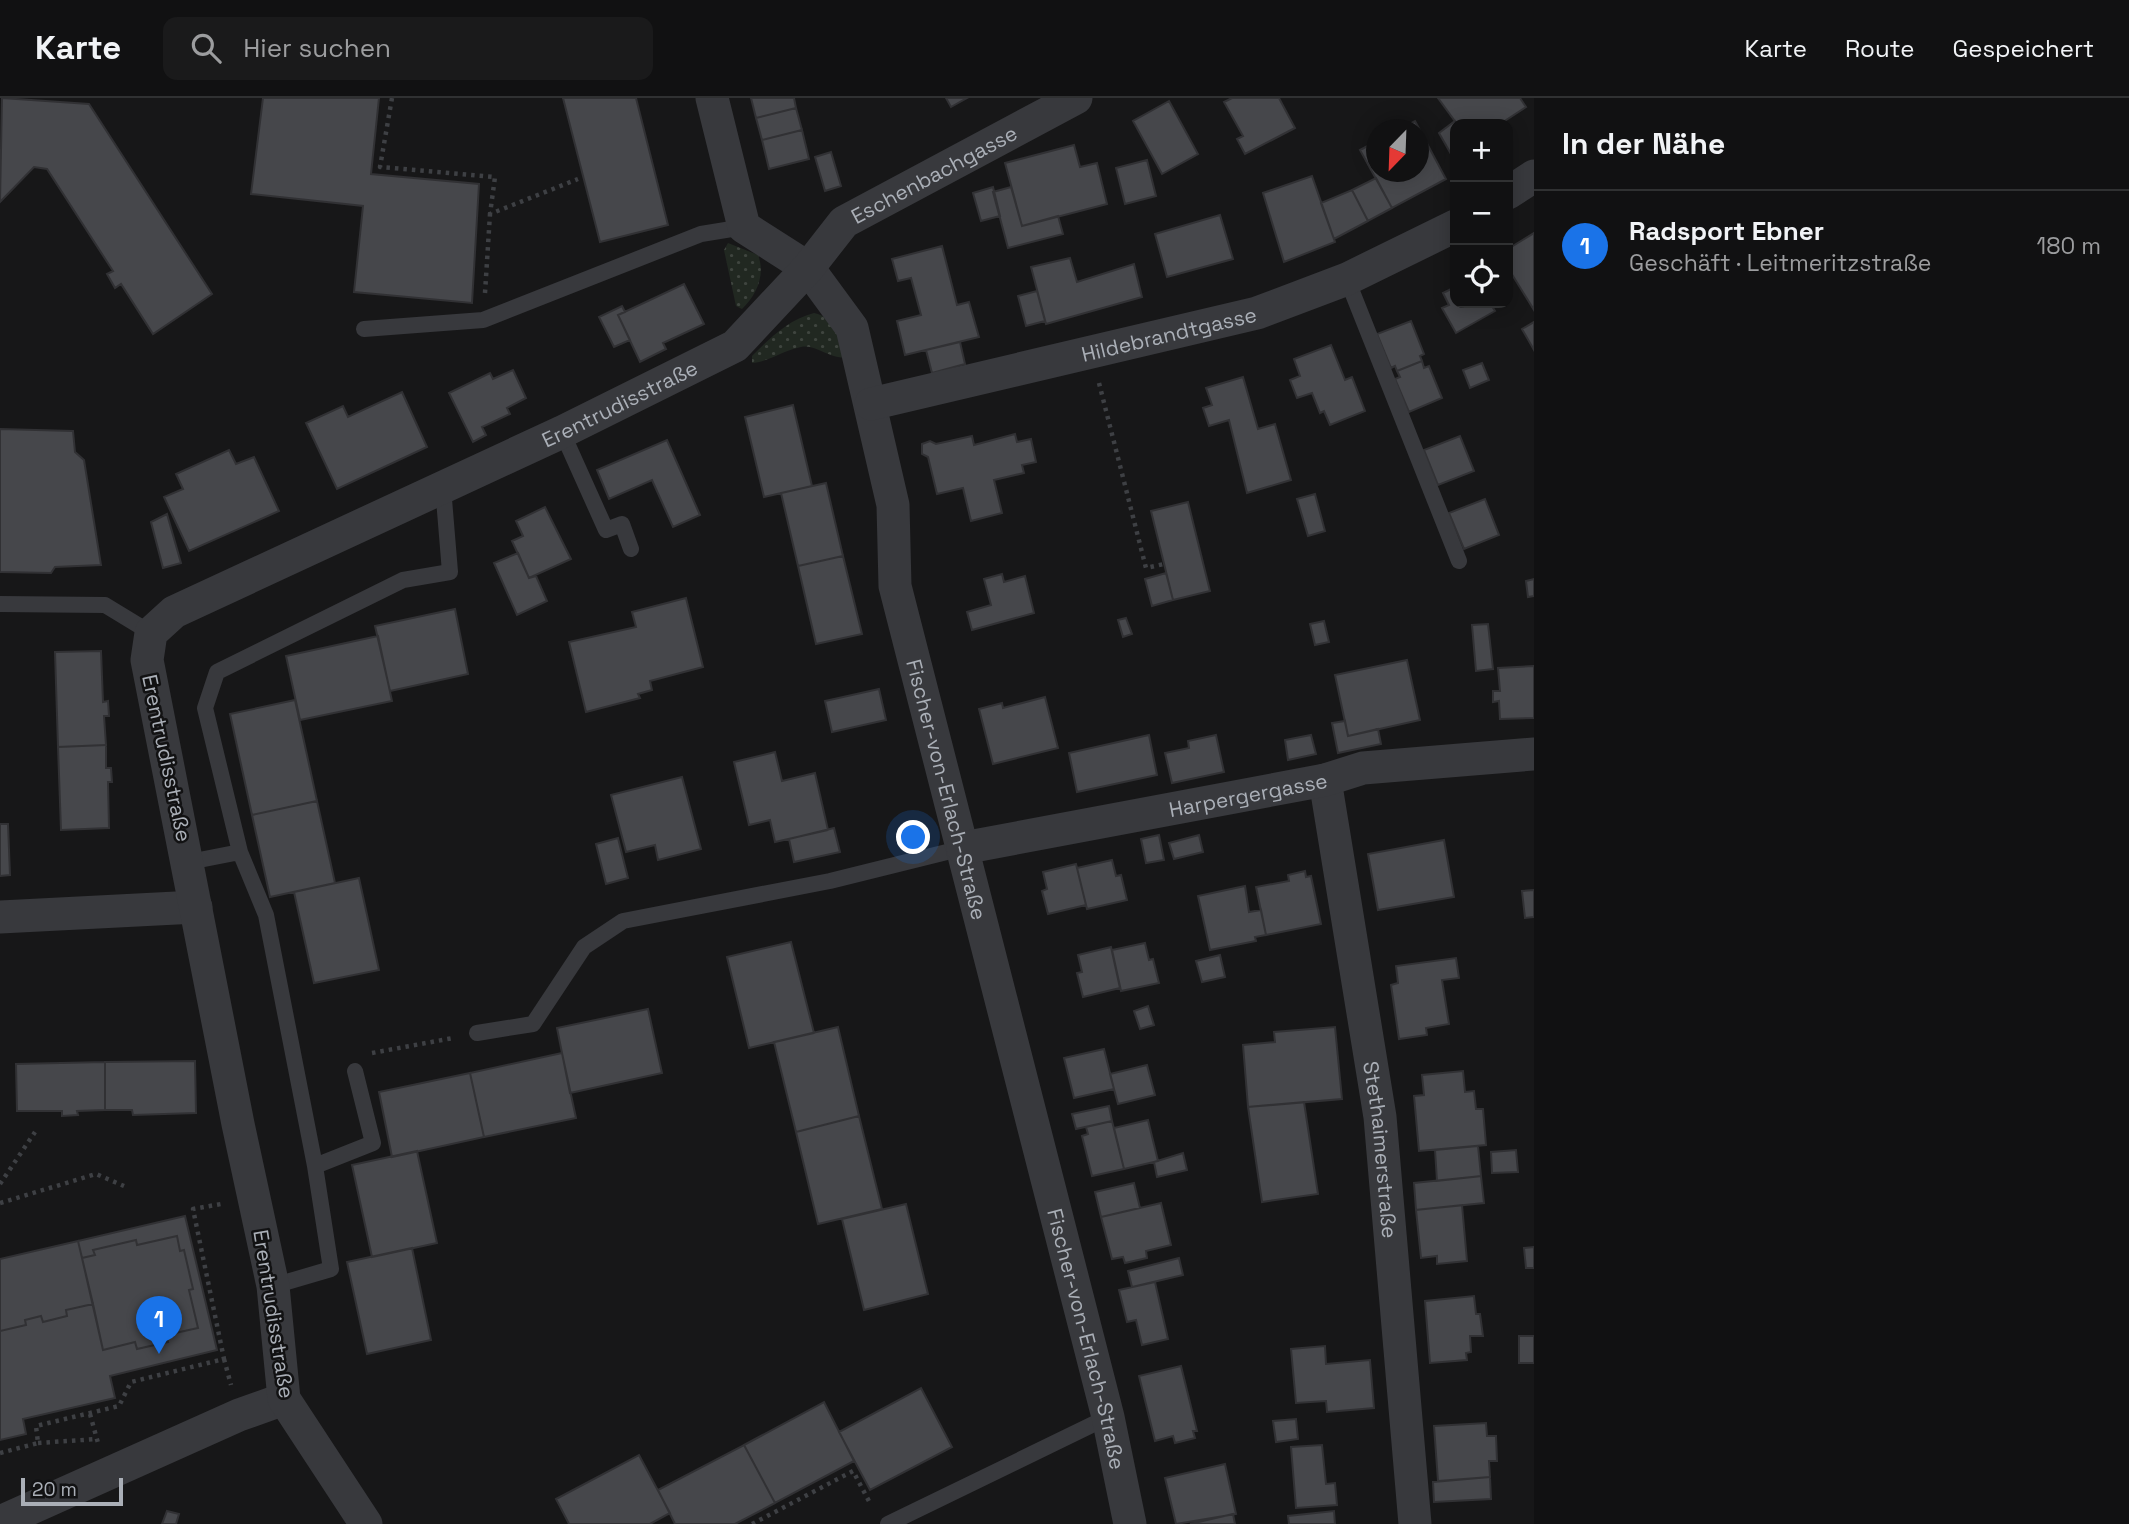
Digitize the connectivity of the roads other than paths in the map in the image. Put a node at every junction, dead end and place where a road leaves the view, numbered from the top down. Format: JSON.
{"nodes":[{"id":1,"x":712,"y":98,"type":"edge"},
{"id":2,"x":1076,"y":98,"type":"edge"},
{"id":3,"x":1534,"y":176,"type":"edge"},
{"id":4,"x":1513,"y":191,"type":"edge"},
{"id":5,"x":744,"y":227,"type":"junction"},
{"id":6,"x":1450,"y":228,"type":"edge"},
{"id":7,"x":808,"y":268,"type":"junction"},
{"id":8,"x":1347,"y":279,"type":"junction"},
{"id":9,"x":364,"y":329,"type":"dead end"},
{"id":10,"x":871,"y":404,"type":"junction"},
{"id":11,"x":562,"y":432,"type":"junction"},
{"id":12,"x":443,"y":487,"type":"junction"},
{"id":13,"x":631,"y":549,"type":"dead end"},
{"id":14,"x":1459,"y":561,"type":"dead end"},
{"id":15,"x":0,"y":604,"type":"edge"},
{"id":16,"x":151,"y":633,"type":"junction"},
{"id":17,"x":1534,"y":754,"type":"edge"},
{"id":18,"x":1325,"y":780,"type":"junction"},
{"id":19,"x":963,"y":848,"type":"junction"},
{"id":20,"x":240,"y":852,"type":"junction"},
{"id":21,"x":189,"y":862,"type":"junction"},
{"id":22,"x":196,"y":907,"type":"junction"},
{"id":23,"x":0,"y":917,"type":"edge"},
{"id":24,"x":477,"y":1034,"type":"road end"},
{"id":25,"x":357,"y":1063,"type":"road end"},
{"id":26,"x":315,"y":1166,"type":"junction"},
{"id":27,"x":274,"y":1286,"type":"junction"},
{"id":28,"x":284,"y":1399,"type":"junction"},
{"id":29,"x":1108,"y":1417,"type":"junction"},
{"id":30,"x":882,"y":1520,"type":"edge"},
{"id":31,"x":0,"y":1522,"type":"edge"},
{"id":32,"x":366,"y":1524,"type":"edge"},
{"id":33,"x":1130,"y":1524,"type":"edge"},
{"id":34,"x":1415,"y":1524,"type":"edge"}],
"edges":[{"from":1,"to":5,"type":"street"},
{"from":2,"to":7,"type":"street","name":"Eschenbachgasse"},
{"from":3,"to":4,"type":"street"},
{"from":5,"to":7,"type":"street","name":"Fischer-von-Erlach-Straße"},
{"from":5,"to":9,"type":"lane"},
{"from":6,"to":8,"type":"street","name":"Hildebrandtgasse"},
{"from":7,"to":10,"type":"street","name":"Fischer-von-Erlach-Straße"},
{"from":7,"to":11,"type":"street","name":"Erentrudisstraße"},
{"from":8,"to":10,"type":"street","name":"Hildebrandtgasse"},
{"from":8,"to":14,"type":"lane"},
{"from":10,"to":19,"type":"street","name":"Fischer-von-Erlach-Straße"},
{"from":11,"to":12,"type":"street","name":"Erentrudisstraße"},
{"from":11,"to":13,"type":"lane"},
{"from":12,"to":16,"type":"street","name":"Erentrudisstraße"},
{"from":12,"to":20,"type":"lane"},
{"from":15,"to":16,"type":"lane"},
{"from":16,"to":21,"type":"street","name":"Erentrudisstraße"},
{"from":17,"to":18,"type":"street","name":"Harpergergasse"},
{"from":18,"to":19,"type":"street","name":"Harpergergasse"},
{"from":18,"to":34,"type":"street","name":"Stethaimerstraße"},
{"from":19,"to":24,"type":"lane"},
{"from":19,"to":29,"type":"street","name":"Fischer-von-Erlach-Straße"},
{"from":20,"to":21,"type":"lane"},
{"from":20,"to":26,"type":"lane"},
{"from":21,"to":22,"type":"street","name":"Erentrudisstraße"},
{"from":22,"to":23,"type":"street"},
{"from":22,"to":27,"type":"street","name":"Erentrudisstraße"},
{"from":25,"to":26,"type":"lane"},
{"from":26,"to":27,"type":"lane"},
{"from":27,"to":28,"type":"street","name":"Erentrudisstraße"},
{"from":28,"to":31,"type":"street"},
{"from":28,"to":32,"type":"street","name":"Erentrudisstraße"},
{"from":29,"to":30,"type":"lane"},
{"from":29,"to":33,"type":"street","name":"Fischer-von-Erlach-Straße"}]}
